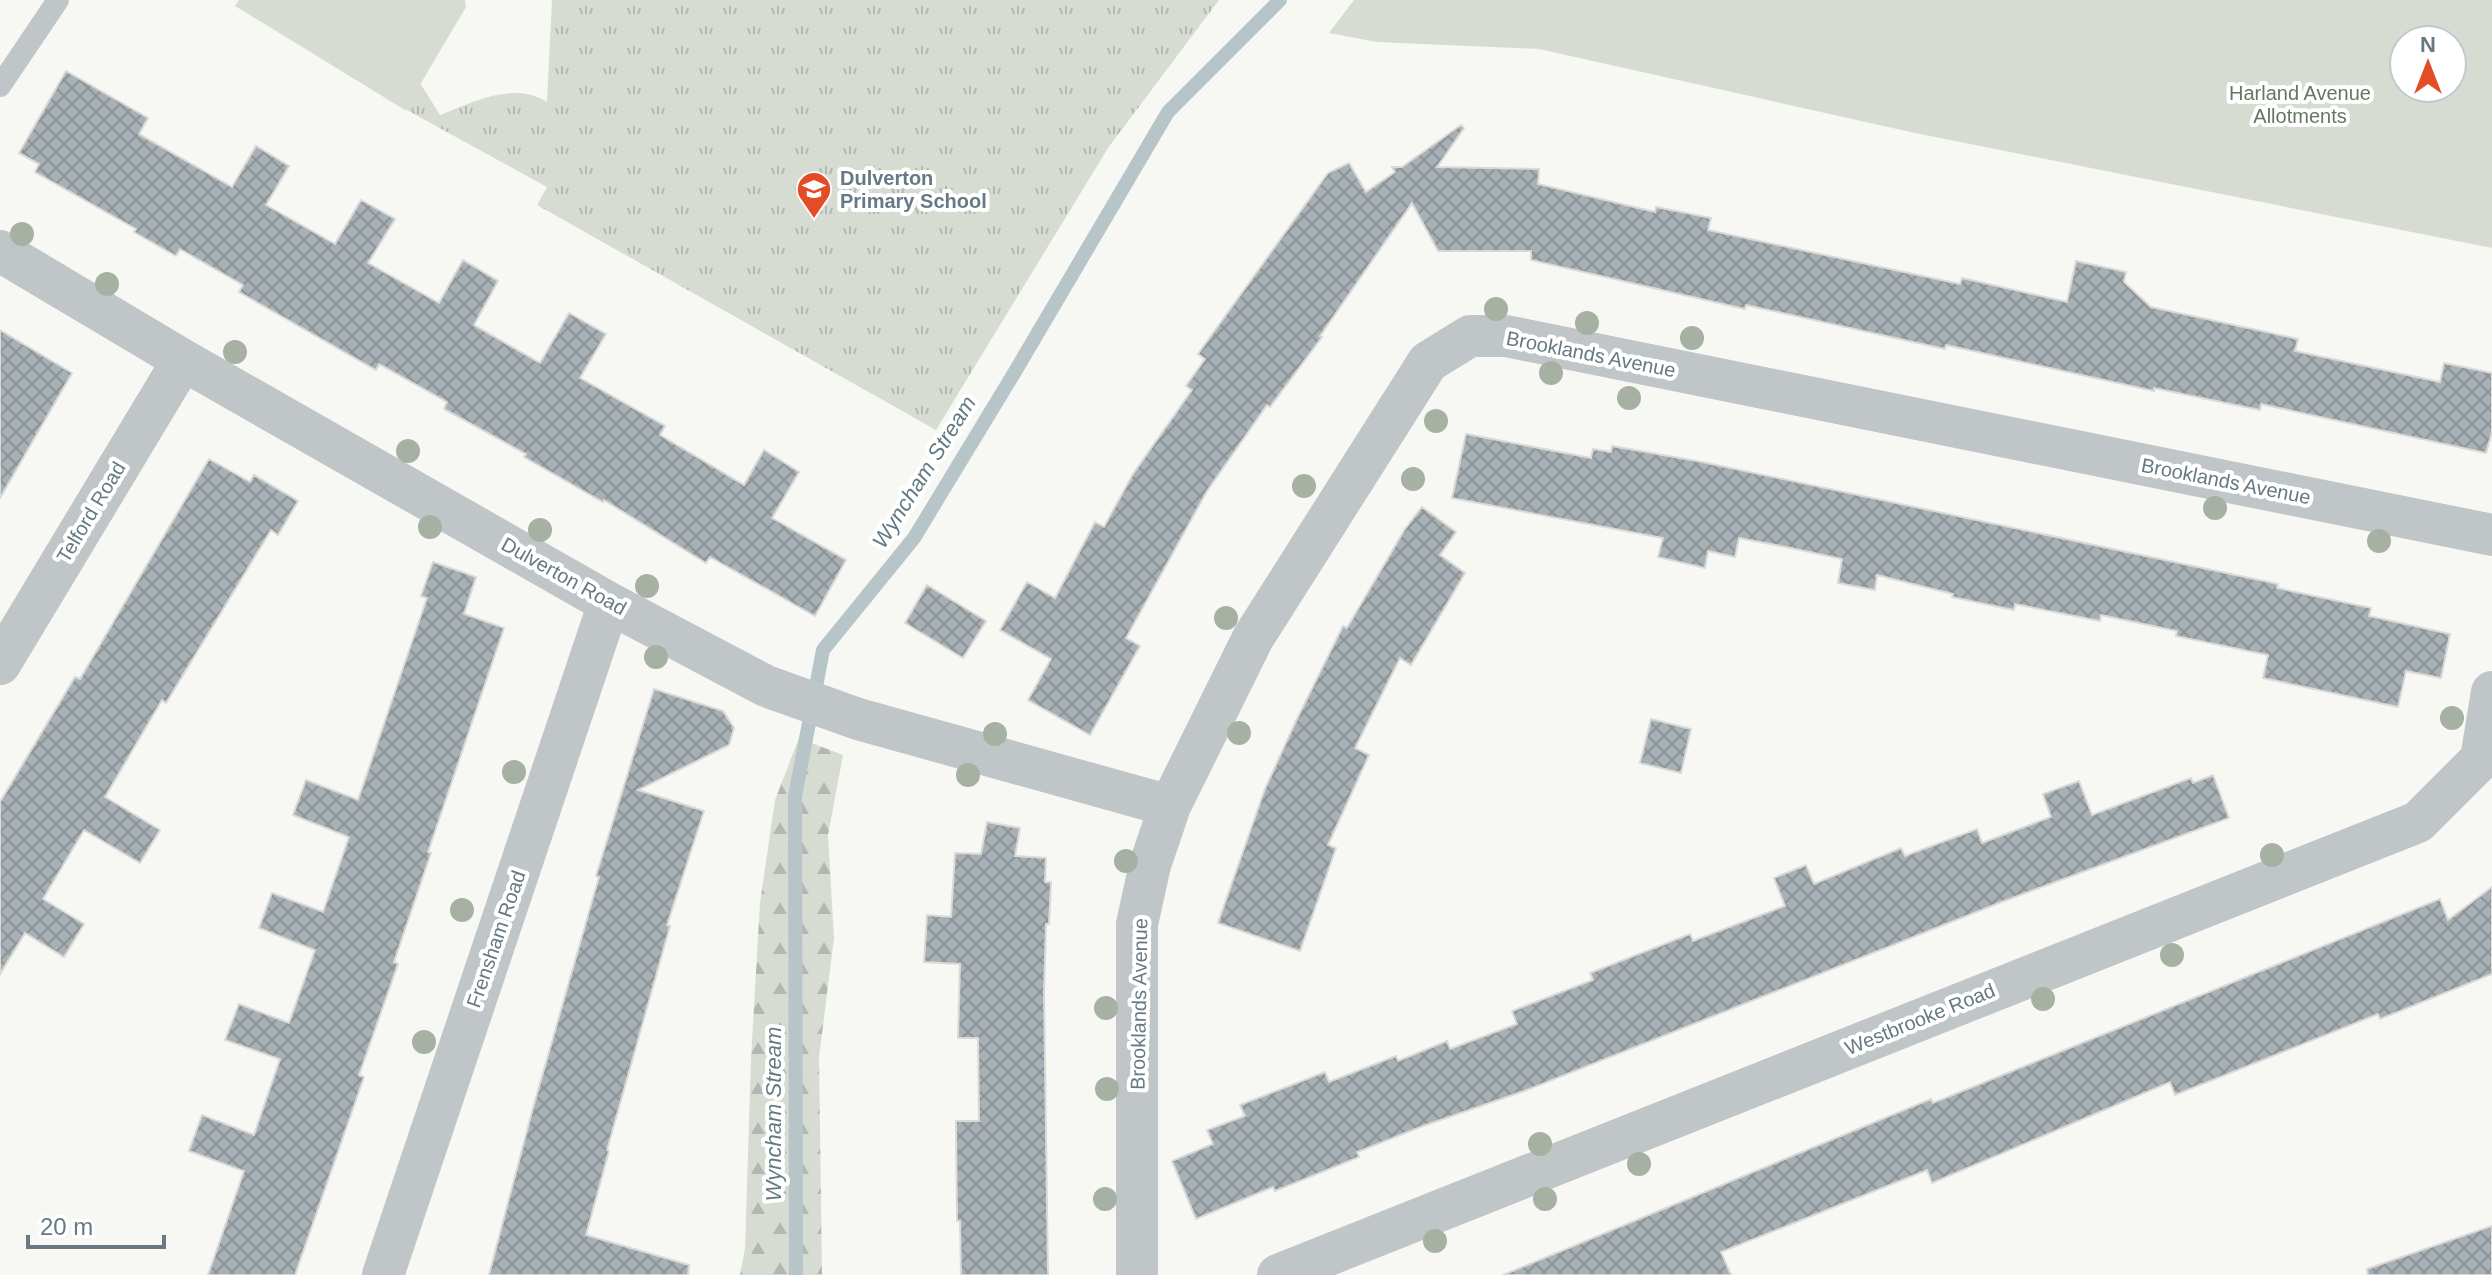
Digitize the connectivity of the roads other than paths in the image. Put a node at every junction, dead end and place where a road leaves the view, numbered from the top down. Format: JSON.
{"nodes":[{"id":1,"x":58,"y":0,"type":"edge"},
{"id":2,"x":0,"y":86,"type":"edge"},
{"id":3,"x":0,"y":251,"type":"edge"},
{"id":4,"x":183,"y":360,"type":"junction"},
{"id":5,"x":2492,"y":535,"type":"edge"},
{"id":6,"x":609,"y":603,"type":"junction"},
{"id":7,"x":0,"y":664,"type":"edge"},
{"id":8,"x":2492,"y":692,"type":"edge"},
{"id":9,"x":1170,"y":806,"type":"junction"},
{"id":10,"x":383,"y":1275,"type":"edge"},
{"id":11,"x":1137,"y":1275,"type":"edge"},
{"id":12,"x":1278,"y":1275,"type":"edge"}],
"edges":[{"from":1,"to":2,"type":"lane"},
{"from":3,"to":4,"type":"street","name":"Dulverton Road"},
{"from":4,"to":6,"type":"street","name":"Dulverton Road"},
{"from":4,"to":7,"type":"street","name":"Telford Road"},
{"from":5,"to":9,"type":"street","name":"Brooklands Avenue"},
{"from":6,"to":9,"type":"street","name":"Dulverton Road"},
{"from":6,"to":10,"type":"street","name":"Frensham Road"},
{"from":8,"to":12,"type":"street","name":"Westbrooke Road"},
{"from":9,"to":11,"type":"street","name":"Brooklands Avenue"}]}
